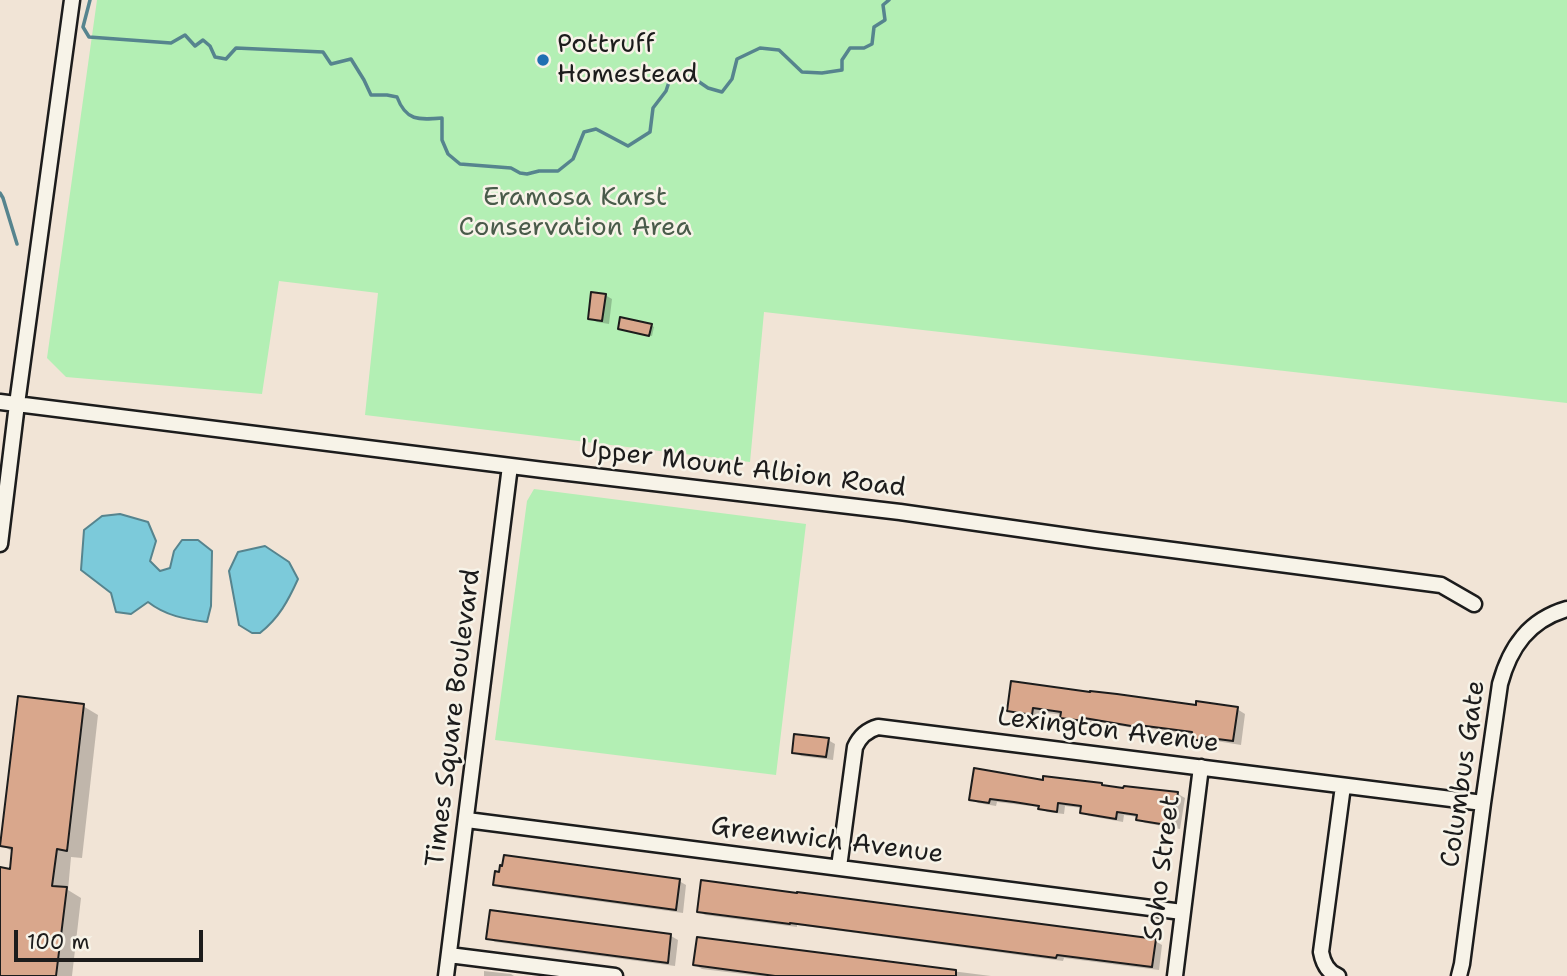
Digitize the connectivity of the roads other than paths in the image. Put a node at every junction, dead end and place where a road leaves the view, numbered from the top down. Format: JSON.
{"nodes":[{"id":1,"x":72,"y":0,"type":"edge"},
{"id":2,"x":0,"y":402,"type":"edge"},
{"id":3,"x":17,"y":404,"type":"junction"},
{"id":4,"x":510,"y":466,"type":"junction"},
{"id":5,"x":0,"y":544,"type":"edge"},
{"id":6,"x":1474,"y":604,"type":"dead end"},
{"id":7,"x":1567,"y":609,"type":"edge"},
{"id":8,"x":1200,"y":767,"type":"junction"},
{"id":9,"x":1343,"y":786,"type":"junction"},
{"id":10,"x":1483,"y":803,"type":"junction"},
{"id":11,"x":467,"y":820,"type":"junction"},
{"id":12,"x":839,"y":867,"type":"junction"},
{"id":13,"x":1182,"y":912,"type":"junction"},
{"id":14,"x":449,"y":955,"type":"junction"},
{"id":15,"x":533,"y":970,"type":"edge"},
{"id":16,"x":446,"y":976,"type":"edge"},
{"id":17,"x":615,"y":976,"type":"edge"},
{"id":18,"x":1175,"y":976,"type":"edge"},
{"id":19,"x":1338,"y":976,"type":"edge"},
{"id":20,"x":1459,"y":976,"type":"edge"}],
"edges":[{"from":1,"to":3,"type":"street"},
{"from":2,"to":3,"type":"street","name":"Upper Mount Albion Road"},
{"from":3,"to":4,"type":"street","name":"Upper Mount Albion Road"},
{"from":3,"to":5,"type":"street"},
{"from":4,"to":6,"type":"street","name":"Upper Mount Albion Road"},
{"from":4,"to":11,"type":"street","name":"Times Square Boulevard"},
{"from":7,"to":10,"type":"street","name":"Columbus Gate"},
{"from":8,"to":9,"type":"street","name":"Lexington Avenue"},
{"from":8,"to":12,"type":"street","name":"Lexington Avenue"},
{"from":8,"to":13,"type":"street","name":"Soho Street"},
{"from":9,"to":10,"type":"street","name":"Lexington Avenue"},
{"from":9,"to":19,"type":"street"},
{"from":10,"to":20,"type":"street","name":"Columbus Gate"},
{"from":11,"to":12,"type":"street","name":"Greenwich Avenue"},
{"from":11,"to":14,"type":"street","name":"Times Square Boulevard"},
{"from":12,"to":13,"type":"street","name":"Greenwich Avenue"},
{"from":13,"to":18,"type":"street","name":"Soho Street"},
{"from":14,"to":15,"type":"street"},
{"from":14,"to":16,"type":"street","name":"Times Square Boulevard"},
{"from":15,"to":17,"type":"street"}]}
